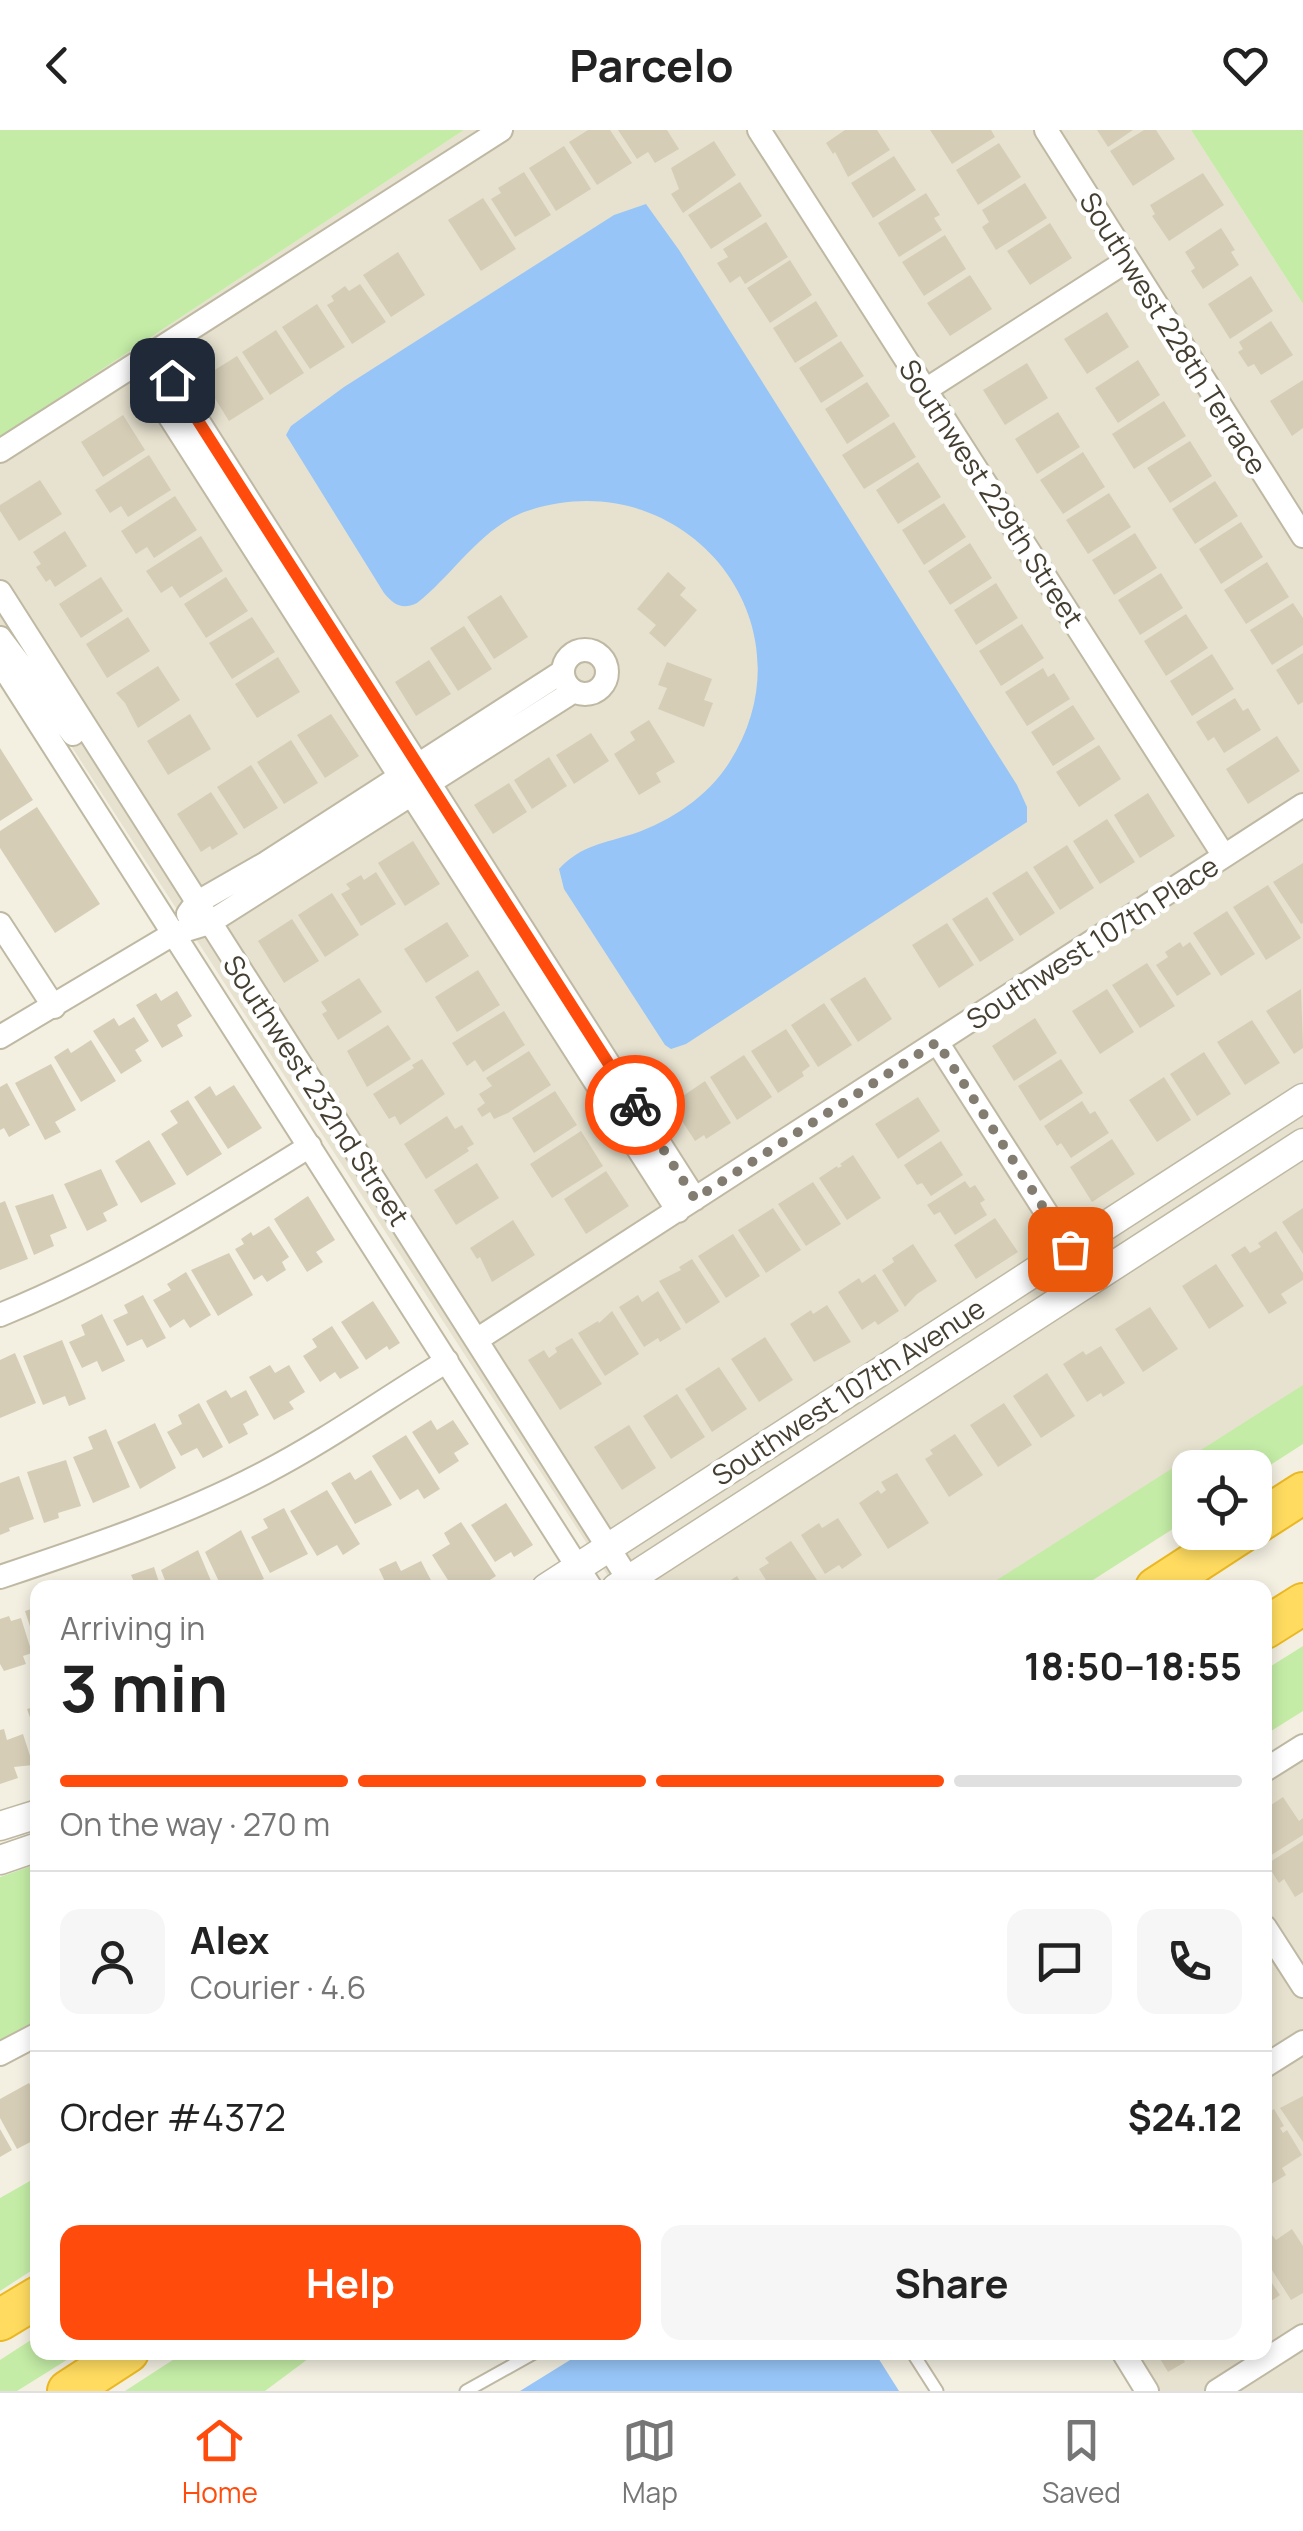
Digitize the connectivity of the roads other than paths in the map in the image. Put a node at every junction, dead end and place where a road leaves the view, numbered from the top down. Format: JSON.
{"nodes":[{"id":1,"x":500,"y":130,"type":"edge"},
{"id":2,"x":759,"y":130,"type":"edge"},
{"id":3,"x":1046,"y":130,"type":"edge"},
{"id":4,"x":1128,"y":260,"type":"junction"},
{"id":5,"x":145,"y":358,"type":"junction"},
{"id":6,"x":927,"y":389,"type":"junction"},
{"id":7,"x":0,"y":451,"type":"edge"},
{"id":8,"x":1303,"y":536,"type":"edge"},
{"id":9,"x":0,"y":592,"type":"edge"},
{"id":10,"x":0,"y":638,"type":"edge"},
{"id":11,"x":0,"y":662,"type":"edge"},
{"id":12,"x":568,"y":682,"type":"dead end"},
{"id":13,"x":414,"y":780,"type":"junction"},
{"id":14,"x":1303,"y":806,"type":"edge"},
{"id":15,"x":1224,"y":856,"type":"junction"},
{"id":16,"x":170,"y":861,"type":"junction"},
{"id":17,"x":196,"y":903,"type":"junction"},
{"id":18,"x":0,"y":924,"type":"edge"},
{"id":19,"x":209,"y":924,"type":"junction"},
{"id":20,"x":173,"y":934,"type":"junction"},
{"id":21,"x":54,"y":1008,"type":"junction"},
{"id":22,"x":0,"y":1037,"type":"edge"},
{"id":23,"x":937,"y":1042,"type":"junction"},
{"id":24,"x":1303,"y":1098,"type":"edge"},
{"id":25,"x":1303,"y":1143,"type":"edge"},
{"id":26,"x":310,"y":1146,"type":"junction"},
{"id":27,"x":687,"y":1205,"type":"junction"},
{"id":28,"x":1070,"y":1249,"type":"junction"},
{"id":29,"x":1090,"y":1281,"type":"junction"},
{"id":30,"x":0,"y":1315,"type":"edge"},
{"id":31,"x":478,"y":1339,"type":"junction"},
{"id":32,"x":448,"y":1361,"type":"junction"},
{"id":33,"x":1303,"y":1494,"type":"edge"},
{"id":34,"x":1272,"y":1513,"type":"edge"},
{"id":35,"x":608,"y":1546,"type":"junction"},
{"id":36,"x":1214,"y":1550,"type":"edge"},
{"id":37,"x":0,"y":1576,"type":"edge"},
{"id":38,"x":584,"y":1577,"type":"edge"},
{"id":39,"x":625,"y":1580,"type":"edge"},
{"id":40,"x":635,"y":1580,"type":"edge"},
{"id":41,"x":1168,"y":1580,"type":"edge"},
{"id":42,"x":1303,"y":1604,"type":"edge"},
{"id":43,"x":1272,"y":1624,"type":"edge"},
{"id":44,"x":1303,"y":1746,"type":"edge"},
{"id":45,"x":1272,"y":1766,"type":"edge"},
{"id":46,"x":30,"y":1817,"type":"edge"},
{"id":47,"x":0,"y":1826,"type":"edge"},
{"id":48,"x":30,"y":1851,"type":"edge"},
{"id":49,"x":0,"y":1860,"type":"edge"},
{"id":50,"x":1272,"y":1938,"type":"edge"},
{"id":51,"x":1303,"y":1986,"type":"edge"},
{"id":52,"x":30,"y":2038,"type":"edge"},
{"id":53,"x":1303,"y":2042,"type":"edge"},
{"id":54,"x":0,"y":2054,"type":"edge"},
{"id":55,"x":1272,"y":2062,"type":"edge"},
{"id":56,"x":30,"y":2301,"type":"edge"},
{"id":57,"x":0,"y":2320,"type":"edge"},
{"id":58,"x":1303,"y":2336,"type":"edge"},
{"id":59,"x":1272,"y":2356,"type":"edge"},
{"id":60,"x":116,"y":2360,"type":"edge"},
{"id":61,"x":522,"y":2360,"type":"edge"},
{"id":62,"x":917,"y":2360,"type":"edge"},
{"id":63,"x":1128,"y":2360,"type":"edge"},
{"id":64,"x":1265,"y":2360,"type":"edge"},
{"id":65,"x":68,"y":2391,"type":"edge"},
{"id":66,"x":466,"y":2391,"type":"edge"},
{"id":67,"x":937,"y":2391,"type":"edge"},
{"id":68,"x":1147,"y":2391,"type":"edge"},
{"id":69,"x":1217,"y":2391,"type":"edge"}],
"edges":[{"from":1,"to":5,"type":"street"},
{"from":2,"to":6,"type":"street","name":"Southwest 229th Street"},
{"from":3,"to":4,"type":"street","name":"Southwest 228th Terrace"},
{"from":4,"to":6,"type":"street"},
{"from":4,"to":8,"type":"street","name":"Southwest 228th Terrace"},
{"from":5,"to":7,"type":"street"},
{"from":5,"to":13,"type":"street"},
{"from":6,"to":15,"type":"street","name":"Southwest 229th Street"},
{"from":9,"to":16,"type":"street","name":"Southwest 232nd Street"},
{"from":10,"to":16,"type":"street"},
{"from":11,"to":20,"type":"street","name":"Southwest 232nd Street"},
{"from":12,"to":13,"type":"street"},
{"from":13,"to":17,"type":"street"},
{"from":13,"to":19,"type":"street"},
{"from":13,"to":27,"type":"street"},
{"from":14,"to":15,"type":"street","name":"Southwest 107th Place"},
{"from":15,"to":23,"type":"street","name":"Southwest 107th Place"},
{"from":16,"to":17,"type":"street","name":"Southwest 232nd Street"},
{"from":17,"to":19,"type":"street","name":"Southwest 232nd Street"},
{"from":17,"to":20,"type":"street"},
{"from":18,"to":21,"type":"street"},
{"from":19,"to":20,"type":"street"},
{"from":19,"to":31,"type":"street","name":"Southwest 232nd Street"},
{"from":20,"to":21,"type":"street"},
{"from":20,"to":26,"type":"street","name":"Southwest 232nd Street"},
{"from":21,"to":22,"type":"street"},
{"from":23,"to":27,"type":"street","name":"Southwest 107th Place"},
{"from":23,"to":28,"type":"street"},
{"from":24,"to":28,"type":"street","name":"Southwest 107th Avenue"},
{"from":25,"to":29,"type":"street","name":"Southwest 107th Avenue"},
{"from":26,"to":30,"type":"street"},
{"from":26,"to":32,"type":"street","name":"Southwest 232nd Street"},
{"from":27,"to":31,"type":"street","name":"Southwest 107th Place"},
{"from":28,"to":29,"type":"street"},
{"from":28,"to":35,"type":"street","name":"Southwest 107th Avenue"},
{"from":29,"to":40,"type":"street","name":"Southwest 107th Avenue"},
{"from":31,"to":35,"type":"street","name":"Southwest 232nd Street"},
{"from":32,"to":37,"type":"street"},
{"from":32,"to":38,"type":"street","name":"Southwest 232nd Street"},
{"from":33,"to":34,"type":"highway"},
{"from":35,"to":38,"type":"street","name":"Southwest 107th Avenue"},
{"from":35,"to":39,"type":"street","name":"Southwest 232nd Street"},
{"from":36,"to":41,"type":"highway"},
{"from":42,"to":43,"type":"highway"},
{"from":44,"to":45,"type":"street"},
{"from":46,"to":47,"type":"street"},
{"from":48,"to":49,"type":"street"},
{"from":50,"to":51,"type":"street"},
{"from":52,"to":54,"type":"street"},
{"from":53,"to":55,"type":"street"},
{"from":56,"to":57,"type":"highway"},
{"from":58,"to":59,"type":"street"},
{"from":60,"to":65,"type":"highway"},
{"from":61,"to":66,"type":"lane"},
{"from":62,"to":67,"type":"lane"},
{"from":63,"to":68,"type":"street"},
{"from":64,"to":69,"type":"street"}]}
